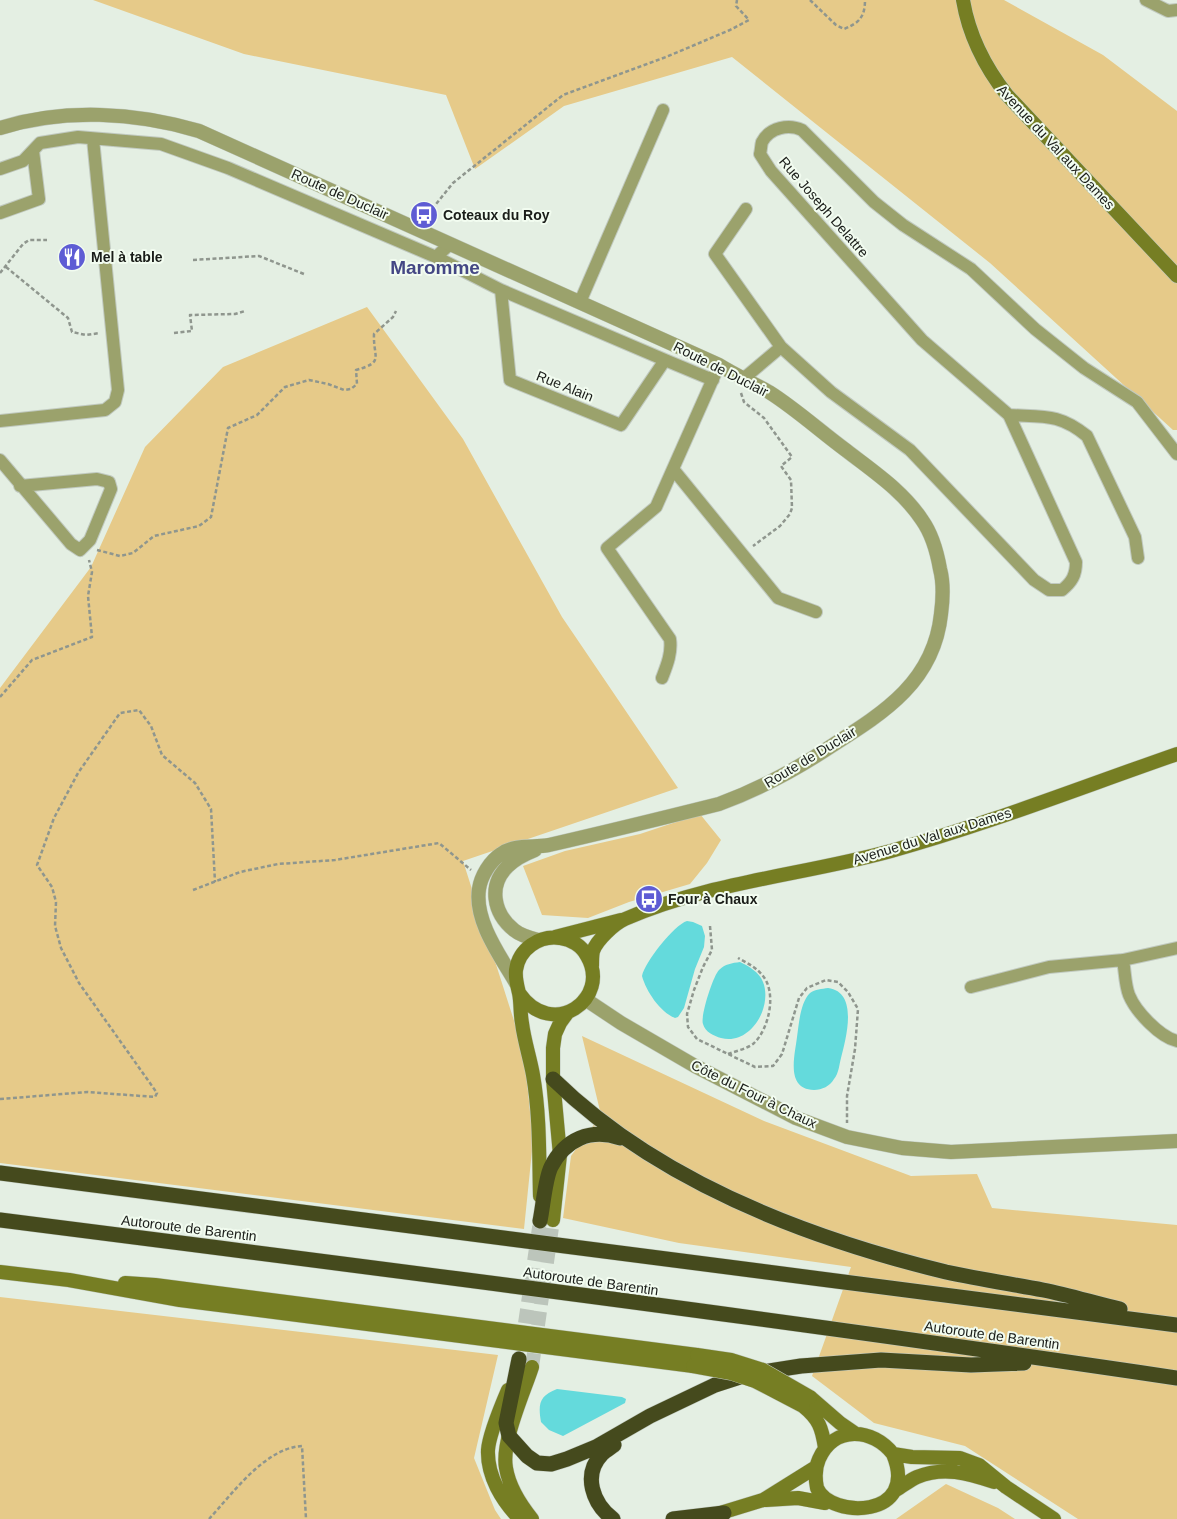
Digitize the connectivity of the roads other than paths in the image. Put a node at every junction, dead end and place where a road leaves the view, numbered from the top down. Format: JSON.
{"nodes":[{"id":1,"x":962,"y":0,"type":"edge"},
{"id":2,"x":1146,"y":0,"type":"edge"},
{"id":3,"x":1177,"y":10,"type":"edge"},
{"id":4,"x":663,"y":110,"type":"dead end"},
{"id":5,"x":0,"y":128,"type":"edge"},
{"id":6,"x":93,"y":139,"type":"junction"},
{"id":7,"x":33,"y":151,"type":"junction"},
{"id":8,"x":0,"y":169,"type":"edge"},
{"id":9,"x":746,"y":209,"type":"dead end"},
{"id":10,"x":0,"y":213,"type":"edge"},
{"id":11,"x":450,"y":244,"type":"junction"},
{"id":12,"x":436,"y":257,"type":"junction"},
{"id":13,"x":1177,"y":276,"type":"edge"},
{"id":14,"x":501,"y":290,"type":"junction"},
{"id":15,"x":580,"y":302,"type":"junction"},
{"id":16,"x":780,"y":347,"type":"junction"},
{"id":17,"x":665,"y":360,"type":"junction"},
{"id":18,"x":719,"y":365,"type":"junction"},
{"id":19,"x":713,"y":380,"type":"junction"},
{"id":20,"x":745,"y":380,"type":"junction"},
{"id":21,"x":1009,"y":414,"type":"junction"},
{"id":22,"x":0,"y":421,"type":"edge"},
{"id":23,"x":1177,"y":454,"type":"edge"},
{"id":24,"x":0,"y":460,"type":"edge"},
{"id":25,"x":673,"y":470,"type":"junction"},
{"id":26,"x":20,"y":486,"type":"junction"},
{"id":27,"x":1138,"y":558,"type":"dead end"},
{"id":28,"x":816,"y":612,"type":"dead end"},
{"id":29,"x":662,"y":678,"type":"dead end"},
{"id":30,"x":1177,"y":754,"type":"edge"},
{"id":31,"x":545,"y":845,"type":"junction"},
{"id":32,"x":625,"y":920,"type":"junction"},
{"id":33,"x":553,"y":937,"type":"junction"},
{"id":34,"x":538,"y":940,"type":"junction"},
{"id":35,"x":1177,"y":948,"type":"edge"},
{"id":36,"x":1124,"y":960,"type":"junction"},
{"id":37,"x":592,"y":966,"type":"junction"},
{"id":38,"x":971,"y":987,"type":"dead end"},
{"id":39,"x":517,"y":988,"type":"junction"},
{"id":40,"x":585,"y":999,"type":"junction"},
{"id":41,"x":568,"y":1012,"type":"junction"},
{"id":42,"x":1177,"y":1041,"type":"edge"},
{"id":43,"x":553,"y":1079,"type":"junction"},
{"id":44,"x":628,"y":1141,"type":"junction"},
{"id":45,"x":1177,"y":1141,"type":"edge"},
{"id":46,"x":560,"y":1154,"type":"junction"},
{"id":47,"x":0,"y":1173,"type":"edge"},
{"id":48,"x":0,"y":1220,"type":"edge"},
{"id":49,"x":547,"y":1220,"type":"joint"},
{"id":50,"x":0,"y":1272,"type":"edge"},
{"id":51,"x":1177,"y":1324,"type":"edge"},
{"id":52,"x":1064,"y":1361,"type":"junction"},
{"id":53,"x":526,"y":1363,"type":"joint"},
{"id":54,"x":1177,"y":1378,"type":"edge"},
{"id":55,"x":807,"y":1401,"type":"junction"},
{"id":56,"x":650,"y":1416,"type":"junction"},
{"id":57,"x":856,"y":1434,"type":"junction"},
{"id":58,"x":509,"y":1436,"type":"junction"},
{"id":59,"x":826,"y":1448,"type":"junction"},
{"id":60,"x":893,"y":1454,"type":"junction"},
{"id":61,"x":816,"y":1466,"type":"junction"},
{"id":62,"x":1006,"y":1487,"type":"junction"},
{"id":63,"x":896,"y":1490,"type":"junction"},
{"id":64,"x":763,"y":1500,"type":"junction"},
{"id":65,"x":825,"y":1503,"type":"junction"},
{"id":66,"x":724,"y":1513,"type":"junction"},
{"id":67,"x":520,"y":1519,"type":"edge"},
{"id":68,"x":532,"y":1519,"type":"edge"},
{"id":69,"x":613,"y":1519,"type":"edge"},
{"id":70,"x":673,"y":1519,"type":"edge"},
{"id":71,"x":701,"y":1519,"type":"edge"},
{"id":72,"x":1054,"y":1519,"type":"edge"}],
"edges":[{"from":1,"to":13,"type":"main road","name":"Avenue du Val aux Dames"},
{"from":2,"to":3,"type":"street"},
{"from":4,"to":15,"type":"street"},
{"from":5,"to":11,"type":"street","name":"Route de Duclair"},
{"from":6,"to":7,"type":"street"},
{"from":6,"to":12,"type":"street"},
{"from":6,"to":22,"type":"street"},
{"from":7,"to":8,"type":"street"},
{"from":7,"to":10,"type":"street"},
{"from":9,"to":16,"type":"street","name":"Rue Joseph Delattre"},
{"from":11,"to":12,"type":"street"},
{"from":11,"to":15,"type":"street","name":"Route de Duclair"},
{"from":12,"to":14,"type":"street"},
{"from":14,"to":17,"type":"street"},
{"from":14,"to":17,"type":"street","name":"Rue Alain"},
{"from":15,"to":18,"type":"street","name":"Route de Duclair"},
{"from":16,"to":20,"type":"street"},
{"from":16,"to":21,"type":"street","name":"Rue Joseph Delattre"},
{"from":17,"to":19,"type":"street"},
{"from":18,"to":19,"type":"street"},
{"from":18,"to":20,"type":"street","name":"Route de Duclair"},
{"from":19,"to":25,"type":"street"},
{"from":20,"to":31,"type":"street","name":"Route de Duclair"},
{"from":21,"to":23,"type":"street","name":"Rue Joseph Delattre"},
{"from":21,"to":27,"type":"street"},
{"from":24,"to":26,"type":"street"},
{"from":25,"to":28,"type":"street"},
{"from":25,"to":29,"type":"street"},
{"from":26,"to":26,"type":"street"},
{"from":30,"to":32,"type":"main road","name":"Avenue du Val aux Dames"},
{"from":31,"to":34,"type":"street","name":"Route de Duclair"},
{"from":31,"to":39,"type":"street","name":"Route de Duclair"},
{"from":32,"to":33,"type":"main road","name":"Avenue du Val aux Dames"},
{"from":32,"to":37,"type":"main road","name":"Avenue du Val aux Dames"},
{"from":33,"to":34,"type":"main road"},
{"from":33,"to":37,"type":"main road"},
{"from":34,"to":39,"type":"main road"},
{"from":35,"to":36,"type":"street"},
{"from":36,"to":38,"type":"street"},
{"from":36,"to":42,"type":"street"},
{"from":37,"to":40,"type":"main road"},
{"from":39,"to":41,"type":"main road"},
{"from":39,"to":49,"type":"main road"},
{"from":40,"to":41,"type":"main road"},
{"from":40,"to":45,"type":"street","name":"Côte du Four à Chaux"},
{"from":41,"to":43,"type":"main road"},
{"from":43,"to":44,"type":"highway"},
{"from":43,"to":46,"type":"main road"},
{"from":44,"to":46,"type":"highway"},
{"from":44,"to":51,"type":"highway"},
{"from":46,"to":49,"type":"highway"},
{"from":47,"to":51,"type":"highway"},
{"from":48,"to":52,"type":"highway","name":"Autoroute de Barentin"},
{"from":50,"to":55,"type":"main road","bridge":true},
{"from":52,"to":54,"type":"highway","name":"Autoroute de Barentin"},
{"from":52,"to":56,"type":"highway"},
{"from":53,"to":58,"type":"highway"},
{"from":53,"to":67,"type":"main road"},
{"from":55,"to":57,"type":"main road"},
{"from":55,"to":59,"type":"main road"},
{"from":56,"to":58,"type":"highway"},
{"from":56,"to":69,"type":"highway"},
{"from":57,"to":59,"type":"main road"},
{"from":57,"to":60,"type":"main road"},
{"from":58,"to":68,"type":"main road"},
{"from":59,"to":61,"type":"main road"},
{"from":60,"to":62,"type":"main road"},
{"from":60,"to":63,"type":"main road"},
{"from":61,"to":64,"type":"main road"},
{"from":61,"to":65,"type":"main road"},
{"from":62,"to":63,"type":"main road"},
{"from":62,"to":72,"type":"main road"},
{"from":63,"to":65,"type":"main road"},
{"from":64,"to":65,"type":"main road"},
{"from":64,"to":66,"type":"main road"},
{"from":66,"to":70,"type":"highway"},
{"from":66,"to":71,"type":"main road"}]}
